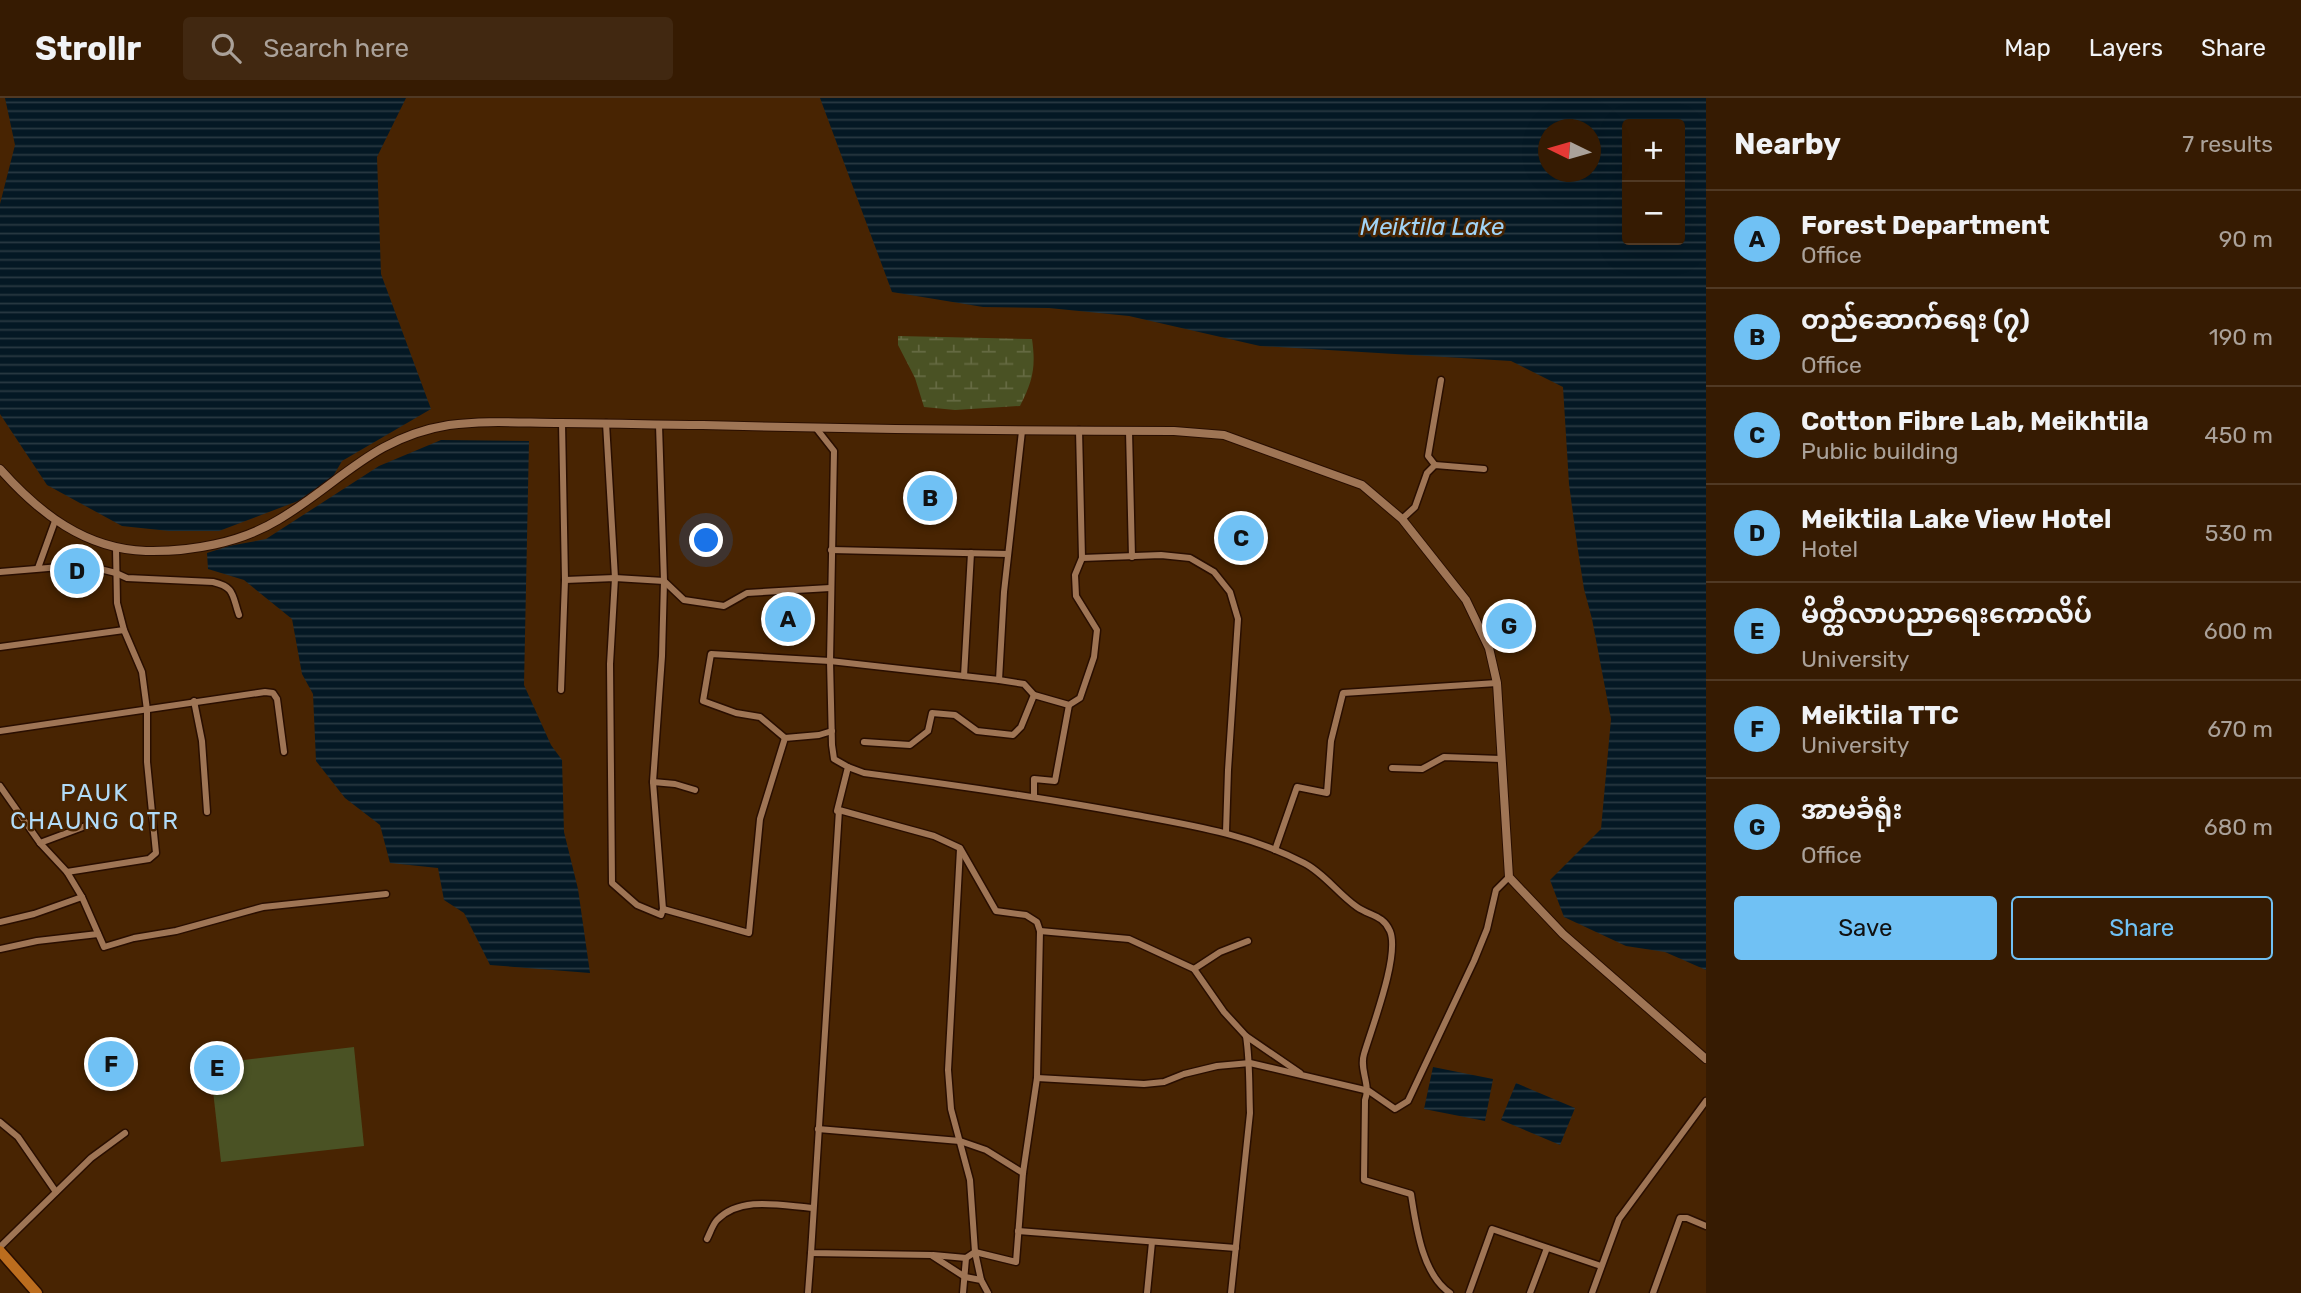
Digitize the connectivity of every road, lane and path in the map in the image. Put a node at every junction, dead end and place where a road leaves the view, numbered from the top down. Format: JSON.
{"nodes":[{"id":1,"x":1441,"y":380,"type":"dead end"},
{"id":2,"x":562,"y":423,"type":"junction"},
{"id":3,"x":606,"y":423,"type":"junction"},
{"id":4,"x":659,"y":425,"type":"junction"},
{"id":5,"x":817,"y":428,"type":"junction"},
{"id":6,"x":1079,"y":430,"type":"junction"},
{"id":7,"x":1022,"y":431,"type":"junction"},
{"id":8,"x":1129,"y":431,"type":"junction"},
{"id":9,"x":1435,"y":464,"type":"junction"},
{"id":10,"x":0,"y":469,"type":"edge"},
{"id":11,"x":1484,"y":469,"type":"dead end"},
{"id":12,"x":1402,"y":519,"type":"junction"},
{"id":13,"x":55,"y":521,"type":"junction"},
{"id":14,"x":116,"y":548,"type":"junction"},
{"id":15,"x":831,"y":550,"type":"junction"},
{"id":16,"x":971,"y":553,"type":"junction"},
{"id":17,"x":1008,"y":554,"type":"junction"},
{"id":18,"x":1132,"y":556,"type":"junction"},
{"id":19,"x":1082,"y":558,"type":"junction"},
{"id":20,"x":38,"y":568,"type":"junction"},
{"id":21,"x":0,"y":572,"type":"edge"},
{"id":22,"x":116,"y":573,"type":"junction"},
{"id":23,"x":615,"y":578,"type":"junction"},
{"id":24,"x":565,"y":580,"type":"junction"},
{"id":25,"x":664,"y":581,"type":"junction"},
{"id":26,"x":830,"y":588,"type":"junction"},
{"id":27,"x":239,"y":615,"type":"dead end"},
{"id":28,"x":124,"y":630,"type":"junction"},
{"id":29,"x":0,"y":647,"type":"edge"},
{"id":30,"x":830,"y":661,"type":"junction"},
{"id":31,"x":964,"y":676,"type":"junction"},
{"id":32,"x":999,"y":680,"type":"junction"},
{"id":33,"x":1497,"y":683,"type":"junction"},
{"id":34,"x":561,"y":690,"type":"dead end"},
{"id":35,"x":1034,"y":695,"type":"junction"},
{"id":36,"x":194,"y":701,"type":"junction"},
{"id":37,"x":1069,"y":705,"type":"junction"},
{"id":38,"x":147,"y":710,"type":"junction"},
{"id":39,"x":0,"y":731,"type":"edge"},
{"id":40,"x":832,"y":731,"type":"junction"},
{"id":41,"x":785,"y":738,"type":"junction"},
{"id":42,"x":864,"y":742,"type":"dead end"},
{"id":43,"x":284,"y":752,"type":"dead end"},
{"id":44,"x":1501,"y":760,"type":"junction"},
{"id":45,"x":848,"y":767,"type":"junction"},
{"id":46,"x":1392,"y":768,"type":"dead end"},
{"id":47,"x":653,"y":782,"type":"junction"},
{"id":48,"x":0,"y":786,"type":"edge"},
{"id":49,"x":695,"y":790,"type":"dead end"},
{"id":50,"x":1034,"y":796,"type":"junction"},
{"id":51,"x":839,"y":810,"type":"junction"},
{"id":52,"x":207,"y":812,"type":"dead end"},
{"id":53,"x":99,"y":821,"type":"dead end"},
{"id":54,"x":1226,"y":832,"type":"junction"},
{"id":55,"x":40,"y":843,"type":"junction"},
{"id":56,"x":960,"y":848,"type":"junction"},
{"id":57,"x":1275,"y":850,"type":"junction"},
{"id":58,"x":67,"y":872,"type":"junction"},
{"id":59,"x":1509,"y":877,"type":"junction"},
{"id":60,"x":386,"y":894,"type":"dead end"},
{"id":61,"x":82,"y":897,"type":"junction"},
{"id":62,"x":663,"y":909,"type":"junction"},
{"id":63,"x":0,"y":922,"type":"edge"},
{"id":64,"x":1040,"y":931,"type":"junction"},
{"id":65,"x":98,"y":934,"type":"junction"},
{"id":66,"x":1248,"y":941,"type":"dead end"},
{"id":67,"x":0,"y":949,"type":"edge"},
{"id":68,"x":1194,"y":970,"type":"junction"},
{"id":69,"x":1246,"y":1036,"type":"junction"},
{"id":70,"x":1706,"y":1059,"type":"edge"},
{"id":71,"x":1250,"y":1063,"type":"junction"},
{"id":72,"x":1305,"y":1077,"type":"junction"},
{"id":73,"x":1037,"y":1078,"type":"junction"},
{"id":74,"x":1369,"y":1091,"type":"junction"},
{"id":75,"x":1706,"y":1101,"type":"edge"},
{"id":76,"x":0,"y":1122,"type":"edge"},
{"id":77,"x":818,"y":1129,"type":"junction"},
{"id":78,"x":125,"y":1133,"type":"dead end"},
{"id":79,"x":960,"y":1141,"type":"junction"},
{"id":80,"x":1023,"y":1173,"type":"junction"},
{"id":81,"x":56,"y":1192,"type":"junction"},
{"id":82,"x":813,"y":1208,"type":"junction"},
{"id":83,"x":1706,"y":1226,"type":"edge"},
{"id":84,"x":1018,"y":1231,"type":"junction"},
{"id":85,"x":707,"y":1239,"type":"dead end"},
{"id":86,"x":1152,"y":1242,"type":"junction"},
{"id":87,"x":1236,"y":1248,"type":"junction"},
{"id":88,"x":1548,"y":1248,"type":"junction"},
{"id":89,"x":0,"y":1249,"type":"edge"},
{"id":90,"x":975,"y":1252,"type":"junction"},
{"id":91,"x":811,"y":1253,"type":"junction"},
{"id":92,"x":931,"y":1255,"type":"junction"},
{"id":93,"x":966,"y":1258,"type":"junction"},
{"id":94,"x":1601,"y":1266,"type":"junction"},
{"id":95,"x":965,"y":1277,"type":"junction"},
{"id":96,"x":981,"y":1280,"type":"junction"},
{"id":97,"x":37,"y":1293,"type":"edge"},
{"id":98,"x":808,"y":1293,"type":"edge"},
{"id":99,"x":964,"y":1293,"type":"edge"},
{"id":100,"x":988,"y":1293,"type":"edge"},
{"id":101,"x":1147,"y":1293,"type":"edge"},
{"id":102,"x":1231,"y":1293,"type":"edge"},
{"id":103,"x":1450,"y":1293,"type":"edge"},
{"id":104,"x":1469,"y":1293,"type":"edge"},
{"id":105,"x":1530,"y":1293,"type":"edge"},
{"id":106,"x":1592,"y":1293,"type":"edge"},
{"id":107,"x":1653,"y":1293,"type":"edge"}],
"edges":[{"from":1,"to":9,"type":"street"},
{"from":2,"to":3,"type":"street"},
{"from":2,"to":14,"type":"street"},
{"from":2,"to":24,"type":"street"},
{"from":3,"to":4,"type":"street"},
{"from":3,"to":23,"type":"street"},
{"from":4,"to":5,"type":"street"},
{"from":4,"to":25,"type":"street"},
{"from":5,"to":7,"type":"street"},
{"from":5,"to":15,"type":"street"},
{"from":6,"to":7,"type":"street"},
{"from":6,"to":8,"type":"street"},
{"from":6,"to":19,"type":"street"},
{"from":7,"to":17,"type":"street"},
{"from":8,"to":12,"type":"street"},
{"from":8,"to":18,"type":"street"},
{"from":9,"to":11,"type":"street"},
{"from":9,"to":12,"type":"street"},
{"from":10,"to":13,"type":"street"},
{"from":12,"to":33,"type":"street"},
{"from":13,"to":14,"type":"street"},
{"from":13,"to":20,"type":"street"},
{"from":14,"to":22,"type":"street"},
{"from":15,"to":16,"type":"street"},
{"from":15,"to":26,"type":"street"},
{"from":16,"to":17,"type":"street"},
{"from":16,"to":31,"type":"street"},
{"from":17,"to":32,"type":"street"},
{"from":18,"to":19,"type":"street"},
{"from":18,"to":54,"type":"street"},
{"from":19,"to":37,"type":"street"},
{"from":20,"to":21,"type":"street"},
{"from":20,"to":22,"type":"street"},
{"from":22,"to":27,"type":"street"},
{"from":22,"to":28,"type":"street"},
{"from":23,"to":24,"type":"street"},
{"from":23,"to":25,"type":"street"},
{"from":23,"to":62,"type":"street"},
{"from":24,"to":34,"type":"street"},
{"from":25,"to":26,"type":"street"},
{"from":25,"to":47,"type":"street"},
{"from":26,"to":30,"type":"street"},
{"from":28,"to":29,"type":"street"},
{"from":28,"to":38,"type":"street"},
{"from":30,"to":31,"type":"street"},
{"from":30,"to":40,"type":"street"},
{"from":30,"to":41,"type":"street"},
{"from":31,"to":32,"type":"street"},
{"from":32,"to":35,"type":"street"},
{"from":33,"to":44,"type":"street"},
{"from":33,"to":57,"type":"street"},
{"from":35,"to":37,"type":"street"},
{"from":35,"to":42,"type":"street"},
{"from":36,"to":38,"type":"street"},
{"from":36,"to":43,"type":"street"},
{"from":36,"to":52,"type":"street"},
{"from":37,"to":50,"type":"street"},
{"from":38,"to":39,"type":"street"},
{"from":38,"to":58,"type":"street"},
{"from":40,"to":41,"type":"street"},
{"from":40,"to":45,"type":"street"},
{"from":41,"to":62,"type":"street"},
{"from":44,"to":46,"type":"street"},
{"from":44,"to":59,"type":"street"},
{"from":45,"to":50,"type":"street"},
{"from":45,"to":51,"type":"street"},
{"from":47,"to":49,"type":"street"},
{"from":47,"to":62,"type":"street"},
{"from":48,"to":55,"type":"street"},
{"from":50,"to":54,"type":"street"},
{"from":51,"to":56,"type":"street"},
{"from":51,"to":77,"type":"street"},
{"from":53,"to":55,"type":"street"},
{"from":54,"to":57,"type":"street"},
{"from":55,"to":58,"type":"street"},
{"from":56,"to":64,"type":"street"},
{"from":56,"to":79,"type":"street"},
{"from":57,"to":74,"type":"street"},
{"from":58,"to":61,"type":"street"},
{"from":59,"to":70,"type":"street"},
{"from":59,"to":74,"type":"street"},
{"from":60,"to":65,"type":"street"},
{"from":61,"to":63,"type":"street"},
{"from":61,"to":65,"type":"street"},
{"from":64,"to":68,"type":"street"},
{"from":64,"to":73,"type":"street"},
{"from":65,"to":67,"type":"street"},
{"from":66,"to":68,"type":"street"},
{"from":68,"to":69,"type":"street"},
{"from":69,"to":71,"type":"street"},
{"from":69,"to":72,"type":"street"},
{"from":71,"to":72,"type":"street"},
{"from":71,"to":73,"type":"street"},
{"from":71,"to":87,"type":"street"},
{"from":72,"to":74,"type":"street"},
{"from":73,"to":80,"type":"street"},
{"from":74,"to":103,"type":"street"},
{"from":75,"to":94,"type":"street"},
{"from":76,"to":81,"type":"street"},
{"from":77,"to":79,"type":"street"},
{"from":77,"to":82,"type":"street"},
{"from":78,"to":81,"type":"street"},
{"from":79,"to":80,"type":"street"},
{"from":79,"to":90,"type":"street"},
{"from":80,"to":84,"type":"street"},
{"from":81,"to":89,"type":"street"},
{"from":82,"to":85,"type":"street"},
{"from":82,"to":91,"type":"street"},
{"from":83,"to":107,"type":"street"},
{"from":84,"to":86,"type":"street"},
{"from":84,"to":90,"type":"street"},
{"from":86,"to":87,"type":"street"},
{"from":86,"to":101,"type":"street"},
{"from":87,"to":102,"type":"street"},
{"from":88,"to":94,"type":"street"},
{"from":88,"to":104,"type":"street"},
{"from":88,"to":105,"type":"street"},
{"from":89,"to":97,"type":"highway"},
{"from":90,"to":93,"type":"street"},
{"from":90,"to":96,"type":"street"},
{"from":91,"to":92,"type":"street"},
{"from":91,"to":98,"type":"street"},
{"from":92,"to":93,"type":"street"},
{"from":92,"to":95,"type":"street"},
{"from":93,"to":95,"type":"street"},
{"from":94,"to":106,"type":"street"},
{"from":95,"to":96,"type":"street"},
{"from":95,"to":99,"type":"street"},
{"from":96,"to":100,"type":"street"}]}
